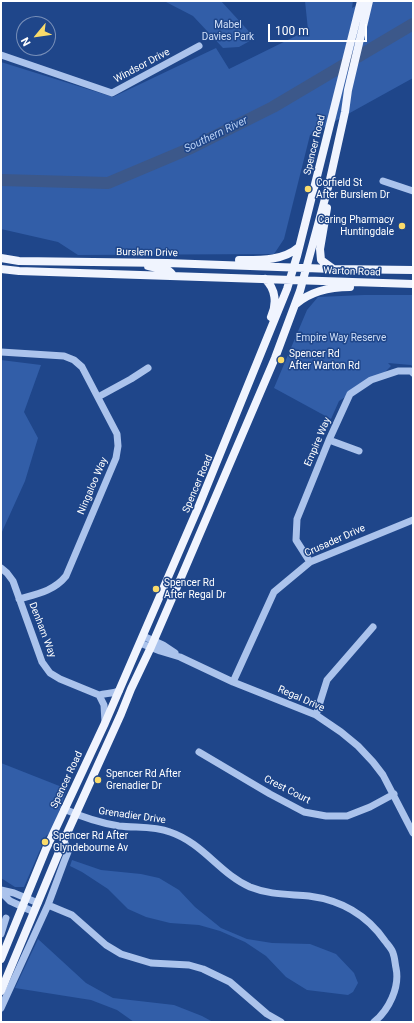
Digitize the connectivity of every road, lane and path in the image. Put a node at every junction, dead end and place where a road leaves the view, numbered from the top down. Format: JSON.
{"nodes":[{"id":1,"x":361,"y":1,"type":"edge"},
{"id":2,"x":369,"y":1,"type":"edge"},
{"id":3,"x":358,"y":30,"type":"junction"},
{"id":4,"x":199,"y":46,"type":"dead end"},
{"id":5,"x":1,"y":55,"type":"edge"},
{"id":6,"x":344,"y":89,"type":"junction"},
{"id":7,"x":335,"y":158,"type":"junction"},
{"id":8,"x":383,"y":181,"type":"dead end"},
{"id":9,"x":413,"y":191,"type":"edge"},
{"id":10,"x":299,"y":247,"type":"junction"},
{"id":11,"x":1,"y":258,"type":"edge"},
{"id":12,"x":140,"y":263,"type":"junction"},
{"id":13,"x":207,"y":264,"type":"junction"},
{"id":14,"x":294,"y":267,"type":"junction"},
{"id":15,"x":307,"y":268,"type":"junction"},
{"id":16,"x":1,"y":269,"type":"edge"},
{"id":17,"x":333,"y":269,"type":"junction"},
{"id":18,"x":413,"y":270,"type":"edge"},
{"id":19,"x":173,"y":276,"type":"junction"},
{"id":20,"x":265,"y":279,"type":"junction"},
{"id":21,"x":290,"y":280,"type":"junction"},
{"id":22,"x":303,"y":281,"type":"junction"},
{"id":23,"x":391,"y":283,"type":"junction"},
{"id":24,"x":413,"y":284,"type":"edge"},
{"id":25,"x":294,"y":306,"type":"junction"},
{"id":26,"x":267,"y":339,"type":"junction"},
{"id":27,"x":1,"y":352,"type":"edge"},
{"id":28,"x":148,"y":368,"type":"dead end"},
{"id":29,"x":413,"y":373,"type":"edge"},
{"id":30,"x":98,"y":397,"type":"junction"},
{"id":31,"x":256,"y":403,"type":"junction"},
{"id":32,"x":230,"y":431,"type":"junction"},
{"id":33,"x":329,"y":440,"type":"junction"},
{"id":34,"x":359,"y":451,"type":"dead end"},
{"id":35,"x":413,"y":520,"type":"edge"},
{"id":36,"x":310,"y":562,"type":"junction"},
{"id":37,"x":1,"y":568,"type":"edge"},
{"id":38,"x":177,"y":587,"type":"junction"},
{"id":39,"x":20,"y":600,"type":"junction"},
{"id":40,"x":153,"y":612,"type":"junction"},
{"id":41,"x":372,"y":627,"type":"dead end"},
{"id":42,"x":142,"y":639,"type":"junction"},
{"id":43,"x":153,"y":644,"type":"junction"},
{"id":44,"x":233,"y":682,"type":"junction"},
{"id":45,"x":119,"y":691,"type":"junction"},
{"id":46,"x":99,"y":695,"type":"junction"},
{"id":47,"x":122,"y":714,"type":"junction"},
{"id":48,"x":316,"y":715,"type":"junction"},
{"id":49,"x":106,"y":723,"type":"junction"},
{"id":50,"x":199,"y":752,"type":"dead end"},
{"id":51,"x":84,"y":768,"type":"junction"},
{"id":52,"x":394,"y":794,"type":"junction"},
{"id":53,"x":64,"y":809,"type":"junction"},
{"id":54,"x":76,"y":814,"type":"junction"},
{"id":55,"x":412,"y":830,"type":"edge"},
{"id":56,"x":64,"y":840,"type":"junction"},
{"id":57,"x":1,"y":891,"type":"edge"},
{"id":58,"x":26,"y":898,"type":"junction"},
{"id":59,"x":38,"y":903,"type":"junction"},
{"id":60,"x":48,"y":905,"type":"junction"},
{"id":61,"x":22,"y":907,"type":"junction"},
{"id":62,"x":34,"y":912,"type":"junction"},
{"id":63,"x":6,"y":918,"type":"dead end"},
{"id":64,"x":1,"y":934,"type":"edge"},
{"id":65,"x":1,"y":957,"type":"edge"},
{"id":66,"x":1,"y":991,"type":"edge"},
{"id":67,"x":1,"y":1008,"type":"edge"},
{"id":68,"x":281,"y":1022,"type":"edge"},
{"id":69,"x":374,"y":1022,"type":"edge"}],
"edges":[{"from":1,"to":3,"type":"main road","name":"Spencer Road"},
{"from":2,"to":3,"type":"main road","name":"Spencer Road"},
{"from":3,"to":6,"type":"main road","name":"Spencer Road"},
{"from":4,"to":5,"type":"street","name":"Windsor Drive"},
{"from":6,"to":7,"type":"main road","name":"Spencer Road"},
{"from":6,"to":10,"type":"main road","name":"Spencer Road"},
{"from":7,"to":15,"type":"main road","name":"Spencer Road"},
{"from":7,"to":17,"type":"main road"},
{"from":8,"to":9,"type":"street"},
{"from":10,"to":13,"type":"main road"},
{"from":10,"to":14,"type":"main road","name":"Spencer Road"},
{"from":11,"to":12,"type":"main road","name":"Burslem Drive"},
{"from":12,"to":13,"type":"main road","name":"Burslem Drive"},
{"from":12,"to":19,"type":"main road"},
{"from":13,"to":14,"type":"main road","name":"Burslem Drive"},
{"from":14,"to":15,"type":"main road","name":"Warton Road"},
{"from":14,"to":21,"type":"main road","name":"Spencer Road"},
{"from":15,"to":17,"type":"main road","name":"Warton Road"},
{"from":15,"to":22,"type":"main road","name":"Spencer Road"},
{"from":16,"to":19,"type":"main road"},
{"from":17,"to":18,"type":"main road","name":"Warton Road"},
{"from":19,"to":20,"type":"main road"},
{"from":20,"to":21,"type":"main road"},
{"from":20,"to":26,"type":"main road"},
{"from":21,"to":22,"type":"main road","name":"Warton Road"},
{"from":21,"to":26,"type":"main road","name":"Spencer Road"},
{"from":22,"to":23,"type":"main road","name":"Warton Road"},
{"from":22,"to":25,"type":"main road","name":"Spencer Road"},
{"from":23,"to":24,"type":"main road","name":"Warton Road"},
{"from":23,"to":25,"type":"main road"},
{"from":25,"to":31,"type":"main road","name":"Spencer Road"},
{"from":26,"to":32,"type":"main road","name":"Spencer Road"},
{"from":27,"to":30,"type":"street","name":"Ningaloo Way"},
{"from":28,"to":30,"type":"street"},
{"from":29,"to":33,"type":"street","name":"Empire Way"},
{"from":30,"to":39,"type":"street","name":"Ningaloo Way"},
{"from":31,"to":32,"type":"main road"},
{"from":31,"to":38,"type":"main road","name":"Spencer Road"},
{"from":32,"to":40,"type":"main road","name":"Spencer Road"},
{"from":33,"to":34,"type":"street"},
{"from":33,"to":36,"type":"street","name":"Empire Way"},
{"from":35,"to":36,"type":"street","name":"Crusader Drive"},
{"from":36,"to":44,"type":"street","name":"Crusader Drive"},
{"from":37,"to":39,"type":"street","name":"Denham Way"},
{"from":38,"to":40,"type":"main road"},
{"from":38,"to":43,"type":"main road","name":"Spencer Road"},
{"from":39,"to":46,"type":"street","name":"Denham Way"},
{"from":40,"to":42,"type":"main road","name":"Spencer Road"},
{"from":41,"to":48,"type":"street"},
{"from":42,"to":43,"type":"street","name":"Regal Drive"},
{"from":42,"to":45,"type":"main road","name":"Spencer Road"},
{"from":43,"to":44,"type":"street","name":"Regal Drive"},
{"from":43,"to":47,"type":"main road","name":"Spencer Road"},
{"from":44,"to":48,"type":"street","name":"Regal Drive"},
{"from":45,"to":46,"type":"street"},
{"from":45,"to":49,"type":"main road","name":"Spencer Road"},
{"from":46,"to":49,"type":"street"},
{"from":47,"to":51,"type":"main road"},
{"from":47,"to":54,"type":"main road","name":"Spencer Road"},
{"from":48,"to":52,"type":"street","name":"Regal Drive"},
{"from":49,"to":51,"type":"main road","name":"Spencer Road"},
{"from":50,"to":52,"type":"street","name":"Crest Court"},
{"from":51,"to":53,"type":"main road","name":"Spencer Road"},
{"from":52,"to":55,"type":"street","name":"Regal Drive"},
{"from":53,"to":54,"type":"street","name":"Grenadier Drive"},
{"from":53,"to":58,"type":"main road","name":"Spencer Road"},
{"from":54,"to":56,"type":"main road","name":"Spencer Road"},
{"from":54,"to":69,"type":"street","name":"Grenadier Drive"},
{"from":56,"to":59,"type":"main road","name":"Spencer Road"},
{"from":56,"to":60,"type":"street","name":"Spencer Road"},
{"from":57,"to":58,"type":"street"},
{"from":57,"to":61,"type":"street"},
{"from":58,"to":59,"type":"street"},
{"from":58,"to":61,"type":"main road","name":"Spencer Road"},
{"from":59,"to":62,"type":"main road","name":"Spencer Road"},
{"from":60,"to":67,"type":"street","name":"Spencer Road"},
{"from":60,"to":68,"type":"street"},
{"from":61,"to":62,"type":"street"},
{"from":61,"to":65,"type":"main road","name":"Spencer Road"},
{"from":62,"to":66,"type":"main road","name":"Spencer Road"},
{"from":63,"to":64,"type":"street"}]}
